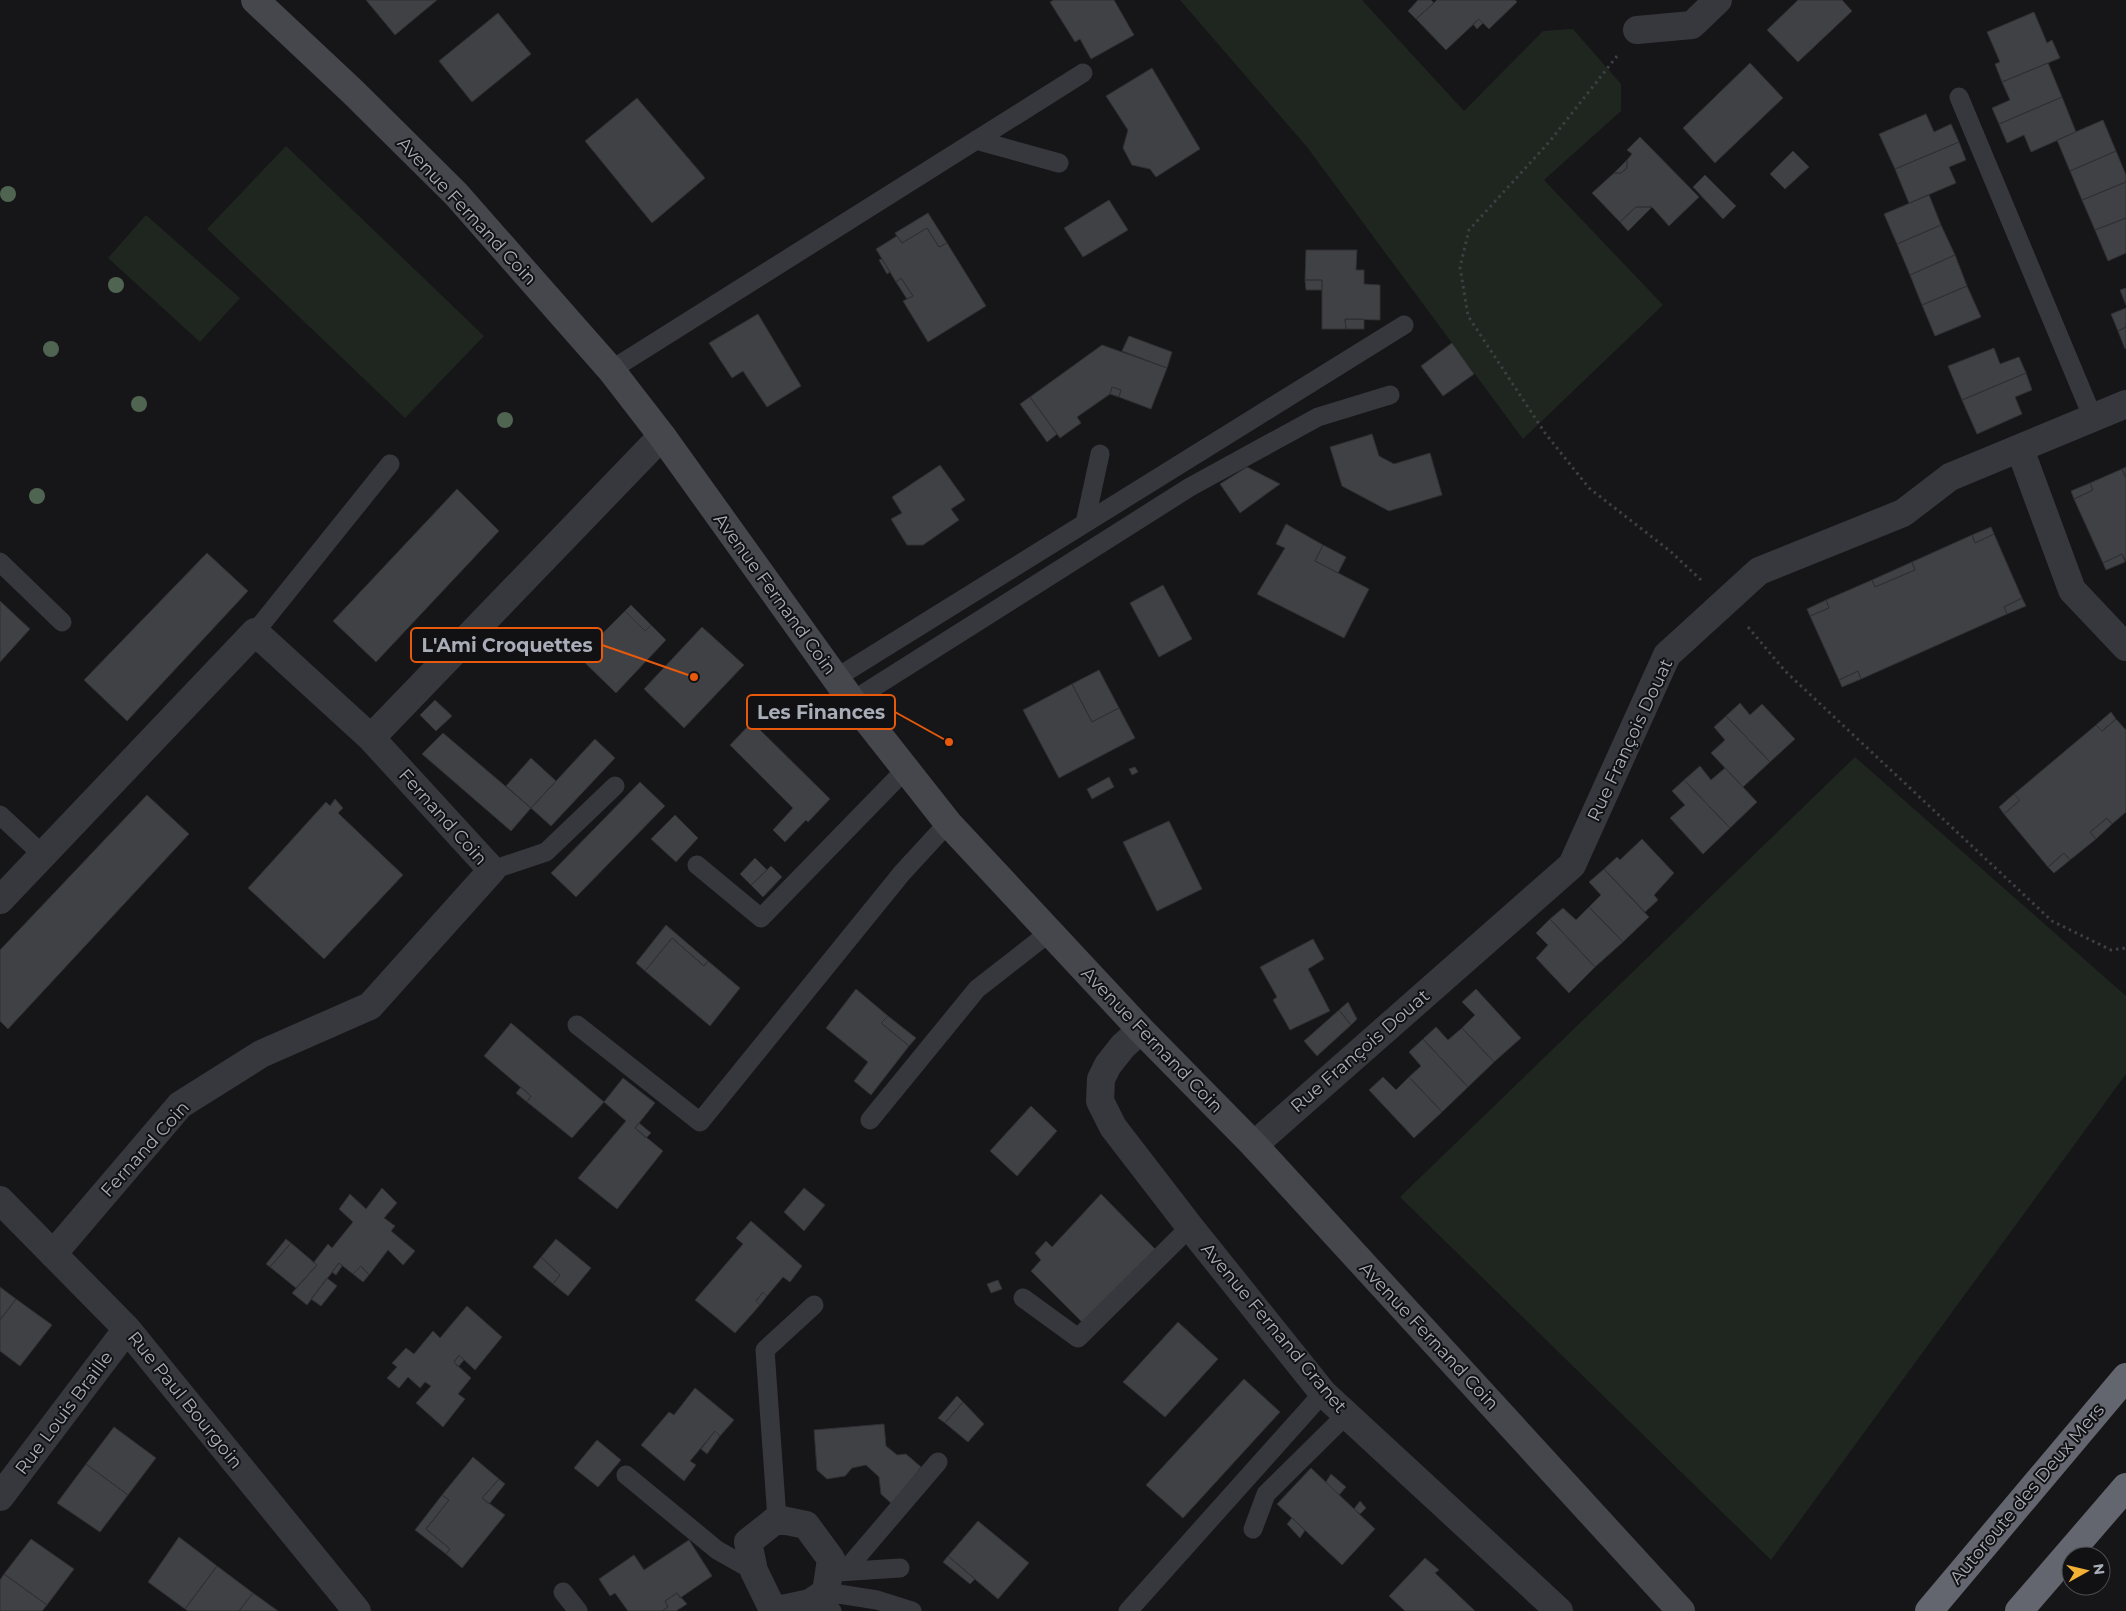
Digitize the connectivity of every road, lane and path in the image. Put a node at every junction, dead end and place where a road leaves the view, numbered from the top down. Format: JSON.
{"nodes":[{"id":1,"x":255,"y":0,"type":"edge"},
{"id":2,"x":1718,"y":0,"type":"edge"},
{"id":3,"x":1637,"y":30,"type":"joint"},
{"id":4,"x":1083,"y":73,"type":"dead end"},
{"id":5,"x":1959,"y":97,"type":"dead end"},
{"id":6,"x":976,"y":140,"type":"junction"},
{"id":7,"x":1059,"y":163,"type":"dead end"},
{"id":8,"x":1404,"y":326,"type":"dead end"},
{"id":9,"x":611,"y":370,"type":"junction"},
{"id":10,"x":1390,"y":395,"type":"dead end"},
{"id":11,"x":2126,"y":404,"type":"edge"},
{"id":12,"x":2093,"y":418,"type":"junction"},
{"id":13,"x":662,"y":436,"type":"junction"},
{"id":14,"x":2020,"y":448,"type":"junction"},
{"id":15,"x":1100,"y":454,"type":"dead end"},
{"id":16,"x":390,"y":464,"type":"dead end"},
{"id":17,"x":1085,"y":523,"type":"junction"},
{"id":18,"x":0,"y":562,"type":"edge"},
{"id":19,"x":1726,"y":603,"type":"junction"},
{"id":20,"x":62,"y":622,"type":"dead end"},
{"id":21,"x":255,"y":632,"type":"junction"},
{"id":22,"x":2126,"y":648,"type":"edge"},
{"id":23,"x":836,"y":678,"type":"junction"},
{"id":24,"x":852,"y":701,"type":"junction"},
{"id":25,"x":371,"y":738,"type":"junction"},
{"id":26,"x":905,"y":770,"type":"junction"},
{"id":27,"x":615,"y":786,"type":"dead end"},
{"id":28,"x":0,"y":816,"type":"edge"},
{"id":29,"x":948,"y":823,"type":"junction"},
{"id":30,"x":43,"y":855,"type":"junction"},
{"id":31,"x":697,"y":865,"type":"dead end"},
{"id":32,"x":492,"y":870,"type":"junction"},
{"id":33,"x":0,"y":900,"type":"edge"},
{"id":34,"x":1050,"y":932,"type":"junction"},
{"id":35,"x":2126,"y":948,"type":"edge"},
{"id":36,"x":577,"y":1025,"type":"dead end"},
{"id":37,"x":1141,"y":1030,"type":"junction"},
{"id":38,"x":870,"y":1120,"type":"dead end"},
{"id":39,"x":1254,"y":1146,"type":"junction"},
{"id":40,"x":0,"y":1200,"type":"edge"},
{"id":41,"x":1190,"y":1227,"type":"junction"},
{"id":42,"x":53,"y":1254,"type":"junction"},
{"id":43,"x":1023,"y":1298,"type":"dead end"},
{"id":44,"x":814,"y":1305,"type":"dead end"},
{"id":45,"x":127,"y":1329,"type":"junction"},
{"id":46,"x":2126,"y":1377,"type":"edge"},
{"id":47,"x":1323,"y":1392,"type":"junction"},
{"id":48,"x":1346,"y":1415,"type":"junction"},
{"id":49,"x":938,"y":1462,"type":"dead end"},
{"id":50,"x":626,"y":1476,"type":"dead end"},
{"id":51,"x":2126,"y":1487,"type":"edge"},
{"id":52,"x":0,"y":1497,"type":"edge"},
{"id":53,"x":777,"y":1519,"type":"junction"},
{"id":54,"x":1253,"y":1528,"type":"dead end"},
{"id":55,"x":900,"y":1568,"type":"dead end"},
{"id":56,"x":754,"y":1571,"type":"junction"},
{"id":57,"x":828,"y":1590,"type":"edge"},
{"id":58,"x":563,"y":1592,"type":"dead end"},
{"id":59,"x":357,"y":1611,"type":"edge"},
{"id":60,"x":578,"y":1611,"type":"edge"},
{"id":61,"x":773,"y":1611,"type":"edge"},
{"id":62,"x":912,"y":1611,"type":"edge"},
{"id":63,"x":1128,"y":1611,"type":"edge"},
{"id":64,"x":1559,"y":1611,"type":"edge"},
{"id":65,"x":1681,"y":1611,"type":"edge"},
{"id":66,"x":1929,"y":1611,"type":"edge"},
{"id":67,"x":2019,"y":1611,"type":"edge"}],
"edges":[{"from":1,"to":9,"type":"main road","name":"Avenue Fernand Coin"},
{"from":2,"to":3,"type":"street"},
{"from":3,"to":19,"type":"path"},
{"from":4,"to":6,"type":"lane"},
{"from":5,"to":12,"type":"lane"},
{"from":6,"to":7,"type":"lane"},
{"from":6,"to":9,"type":"lane"},
{"from":8,"to":17,"type":"lane"},
{"from":9,"to":13,"type":"main road","name":"Avenue Fernand Coin"},
{"from":10,"to":24,"type":"lane"},
{"from":11,"to":12,"type":"street","name":"Rue François Douat"},
{"from":12,"to":14,"type":"street","name":"Rue François Douat"},
{"from":13,"to":23,"type":"main road","name":"Avenue Fernand Coin"},
{"from":13,"to":25,"type":"street"},
{"from":14,"to":19,"type":"street","name":"Rue François Douat"},
{"from":14,"to":22,"type":"street"},
{"from":15,"to":17,"type":"lane"},
{"from":16,"to":21,"type":"lane"},
{"from":17,"to":23,"type":"lane"},
{"from":18,"to":20,"type":"lane"},
{"from":19,"to":35,"type":"path"},
{"from":19,"to":39,"type":"street","name":"Rue François Douat"},
{"from":21,"to":25,"type":"street","name":"Fernand Coin"},
{"from":21,"to":30,"type":"street"},
{"from":23,"to":24,"type":"main road","name":"Avenue Fernand Coin"},
{"from":24,"to":26,"type":"main road","name":"Avenue Fernand Coin"},
{"from":25,"to":32,"type":"street","name":"Fernand Coin"},
{"from":26,"to":29,"type":"main road","name":"Avenue Fernand Coin"},
{"from":26,"to":31,"type":"lane"},
{"from":27,"to":32,"type":"lane"},
{"from":28,"to":30,"type":"lane"},
{"from":29,"to":34,"type":"main road","name":"Avenue Fernand Coin"},
{"from":29,"to":36,"type":"lane"},
{"from":30,"to":33,"type":"street"},
{"from":32,"to":42,"type":"street","name":"Fernand Coin"},
{"from":34,"to":37,"type":"main road","name":"Avenue Fernand Coin"},
{"from":34,"to":38,"type":"lane"},
{"from":37,"to":39,"type":"main road","name":"Avenue Fernand Coin"},
{"from":37,"to":41,"type":"street","name":"Avenue Fernand Granet"},
{"from":39,"to":65,"type":"main road","name":"Avenue Fernand Coin"},
{"from":40,"to":42,"type":"street","name":"Rue Paul Bourgoin"},
{"from":41,"to":43,"type":"lane"},
{"from":41,"to":47,"type":"street","name":"Avenue Fernand Granet"},
{"from":42,"to":45,"type":"street","name":"Rue Paul Bourgoin"},
{"from":44,"to":53,"type":"lane"},
{"from":45,"to":52,"type":"street","name":"Rue Louis Braille"},
{"from":45,"to":59,"type":"street","name":"Rue Paul Bourgoin"},
{"from":46,"to":66,"type":"highway","name":"Autoroute des Deux Mers"},
{"from":47,"to":48,"type":"street","name":"Avenue Fernand Granet"},
{"from":47,"to":63,"type":"lane"},
{"from":48,"to":54,"type":"lane"},
{"from":48,"to":64,"type":"street","name":"Avenue Fernand Granet"},
{"from":49,"to":57,"type":"lane"},
{"from":50,"to":56,"type":"lane"},
{"from":51,"to":67,"type":"highway"},
{"from":53,"to":56,"type":"street"},
{"from":53,"to":57,"type":"street"},
{"from":55,"to":57,"type":"lane"},
{"from":56,"to":61,"type":"street"},
{"from":57,"to":61,"type":"street"},
{"from":57,"to":62,"type":"lane"},
{"from":58,"to":60,"type":"lane"}]}
